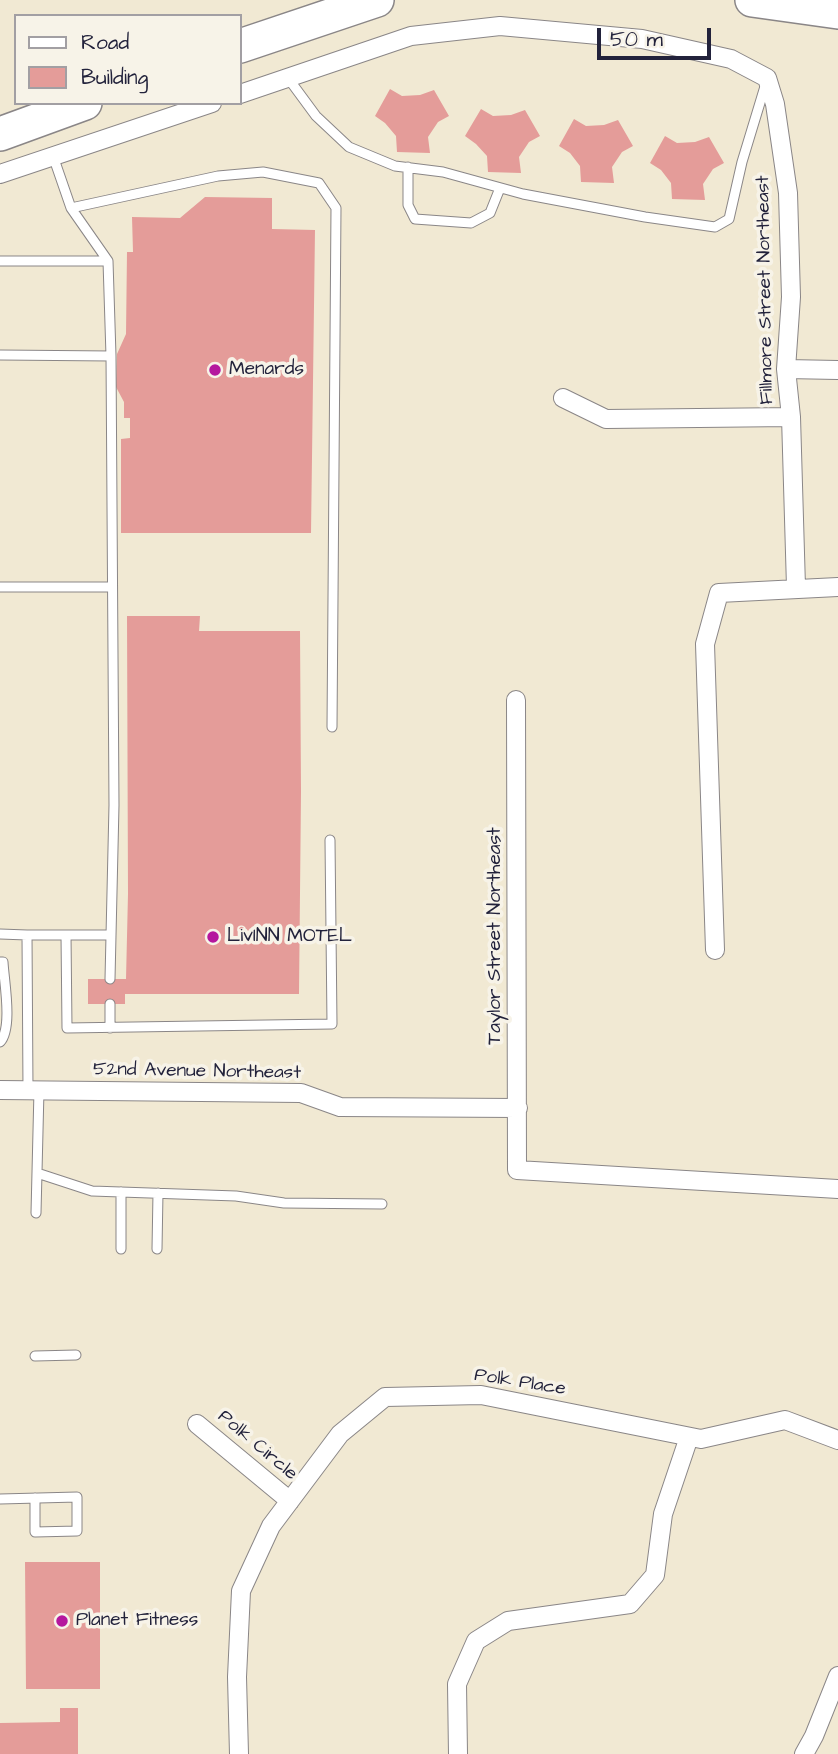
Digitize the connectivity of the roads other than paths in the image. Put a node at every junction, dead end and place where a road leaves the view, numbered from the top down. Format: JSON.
{"nodes":[{"id":1,"x":377,"y":0,"type":"edge"},
{"id":2,"x":752,"y":0,"type":"edge"},
{"id":3,"x":838,"y":12,"type":"edge"},
{"id":4,"x":242,"y":46,"type":"edge"},
{"id":5,"x":288,"y":78,"type":"junction"},
{"id":6,"x":767,"y":78,"type":"junction"},
{"id":7,"x":242,"y":93,"type":"edge"},
{"id":8,"x":80,"y":105,"type":"edge"},
{"id":9,"x":206,"y":105,"type":"edge"},
{"id":10,"x":0,"y":134,"type":"edge"},
{"id":11,"x":54,"y":156,"type":"junction"},
{"id":12,"x":408,"y":167,"type":"junction"},
{"id":13,"x":0,"y":174,"type":"edge"},
{"id":14,"x":500,"y":188,"type":"junction"},
{"id":15,"x":71,"y":208,"type":"junction"},
{"id":16,"x":0,"y":261,"type":"edge"},
{"id":17,"x":108,"y":261,"type":"junction"},
{"id":18,"x":0,"y":355,"type":"edge"},
{"id":19,"x":111,"y":356,"type":"junction"},
{"id":20,"x":786,"y":369,"type":"junction"},
{"id":21,"x":838,"y":370,"type":"edge"},
{"id":22,"x":563,"y":398,"type":"dead end"},
{"id":23,"x":791,"y":417,"type":"junction"},
{"id":24,"x":0,"y":587,"type":"edge"},
{"id":25,"x":112,"y":587,"type":"junction"},
{"id":26,"x":796,"y":587,"type":"junction"},
{"id":27,"x":838,"y":587,"type":"edge"},
{"id":28,"x":516,"y":700,"type":"dead end"},
{"id":29,"x":332,"y":727,"type":"dead end"},
{"id":30,"x":330,"y":840,"type":"dead end"},
{"id":31,"x":0,"y":934,"type":"edge"},
{"id":32,"x":27,"y":935,"type":"junction"},
{"id":33,"x":66,"y":935,"type":"junction"},
{"id":34,"x":109,"y":935,"type":"junction"},
{"id":35,"x":715,"y":950,"type":"dead end"},
{"id":36,"x":0,"y":962,"type":"edge"},
{"id":37,"x":110,"y":979,"type":"dead end"},
{"id":38,"x":110,"y":1004,"type":"dead end"},
{"id":39,"x":110,"y":1028,"type":"junction"},
{"id":40,"x":0,"y":1042,"type":"edge"},
{"id":41,"x":0,"y":1090,"type":"edge"},
{"id":42,"x":34,"y":1090,"type":"junction"},
{"id":43,"x":518,"y":1108,"type":"junction"},
{"id":44,"x":37,"y":1173,"type":"junction"},
{"id":45,"x":838,"y":1189,"type":"edge"},
{"id":46,"x":121,"y":1192,"type":"junction"},
{"id":47,"x":158,"y":1194,"type":"junction"},
{"id":48,"x":382,"y":1204,"type":"dead end"},
{"id":49,"x":36,"y":1213,"type":"dead end"},
{"id":50,"x":121,"y":1249,"type":"dead end"},
{"id":51,"x":157,"y":1249,"type":"dead end"},
{"id":52,"x":35,"y":1356,"type":"dead end"},
{"id":53,"x":76,"y":1356,"type":"dead end"},
{"id":54,"x":197,"y":1424,"type":"dead end"},
{"id":55,"x":690,"y":1437,"type":"junction"},
{"id":56,"x":838,"y":1440,"type":"edge"},
{"id":57,"x":35,"y":1498,"type":"junction"},
{"id":58,"x":0,"y":1499,"type":"edge"},
{"id":59,"x":290,"y":1501,"type":"junction"},
{"id":60,"x":838,"y":1676,"type":"edge"},
{"id":61,"x":239,"y":1754,"type":"edge"},
{"id":62,"x":458,"y":1754,"type":"edge"},
{"id":63,"x":804,"y":1754,"type":"edge"}],
"edges":[{"from":1,"to":4,"type":"highway"},
{"from":2,"to":3,"type":"highway"},
{"from":5,"to":6,"type":"street"},
{"from":5,"to":7,"type":"street"},
{"from":5,"to":12,"type":"lane"},
{"from":6,"to":14,"type":"lane"},
{"from":6,"to":20,"type":"street","name":"Fillmore Street Northeast"},
{"from":8,"to":10,"type":"highway"},
{"from":9,"to":11,"type":"street"},
{"from":11,"to":13,"type":"street"},
{"from":11,"to":15,"type":"lane"},
{"from":12,"to":14,"type":"lane"},
{"from":12,"to":14,"type":"lane"},
{"from":15,"to":17,"type":"lane"},
{"from":15,"to":29,"type":"lane"},
{"from":16,"to":17,"type":"lane"},
{"from":17,"to":19,"type":"lane"},
{"from":18,"to":19,"type":"lane"},
{"from":19,"to":25,"type":"lane"},
{"from":20,"to":21,"type":"street"},
{"from":20,"to":23,"type":"street","name":"Fillmore Street Northeast"},
{"from":22,"to":23,"type":"street"},
{"from":23,"to":26,"type":"street","name":"Fillmore Street Northeast"},
{"from":24,"to":25,"type":"lane"},
{"from":25,"to":34,"type":"lane"},
{"from":26,"to":27,"type":"street"},
{"from":26,"to":35,"type":"street"},
{"from":28,"to":43,"type":"street","name":"Taylor Street Northeast"},
{"from":30,"to":39,"type":"lane"},
{"from":31,"to":32,"type":"lane"},
{"from":32,"to":33,"type":"lane"},
{"from":32,"to":42,"type":"lane"},
{"from":33,"to":34,"type":"lane"},
{"from":33,"to":39,"type":"lane"},
{"from":34,"to":37,"type":"lane"},
{"from":36,"to":40,"type":"lane"},
{"from":38,"to":39,"type":"lane"},
{"from":41,"to":42,"type":"street","name":"52nd Avenue Northeast"},
{"from":42,"to":43,"type":"street","name":"52nd Avenue Northeast"},
{"from":42,"to":44,"type":"lane"},
{"from":43,"to":45,"type":"street","name":"Taylor Street Northeast"},
{"from":44,"to":46,"type":"lane"},
{"from":44,"to":49,"type":"lane"},
{"from":46,"to":47,"type":"lane"},
{"from":46,"to":50,"type":"lane"},
{"from":47,"to":48,"type":"lane"},
{"from":47,"to":51,"type":"lane"},
{"from":52,"to":53,"type":"lane"},
{"from":54,"to":59,"type":"street","name":"Polk Circle"},
{"from":55,"to":56,"type":"street","name":"Polk Place"},
{"from":55,"to":59,"type":"street","name":"Polk Place"},
{"from":55,"to":62,"type":"street"},
{"from":57,"to":57,"type":"lane"},
{"from":57,"to":58,"type":"lane"},
{"from":59,"to":61,"type":"street","name":"Polk Place"},
{"from":60,"to":63,"type":"street"}]}
